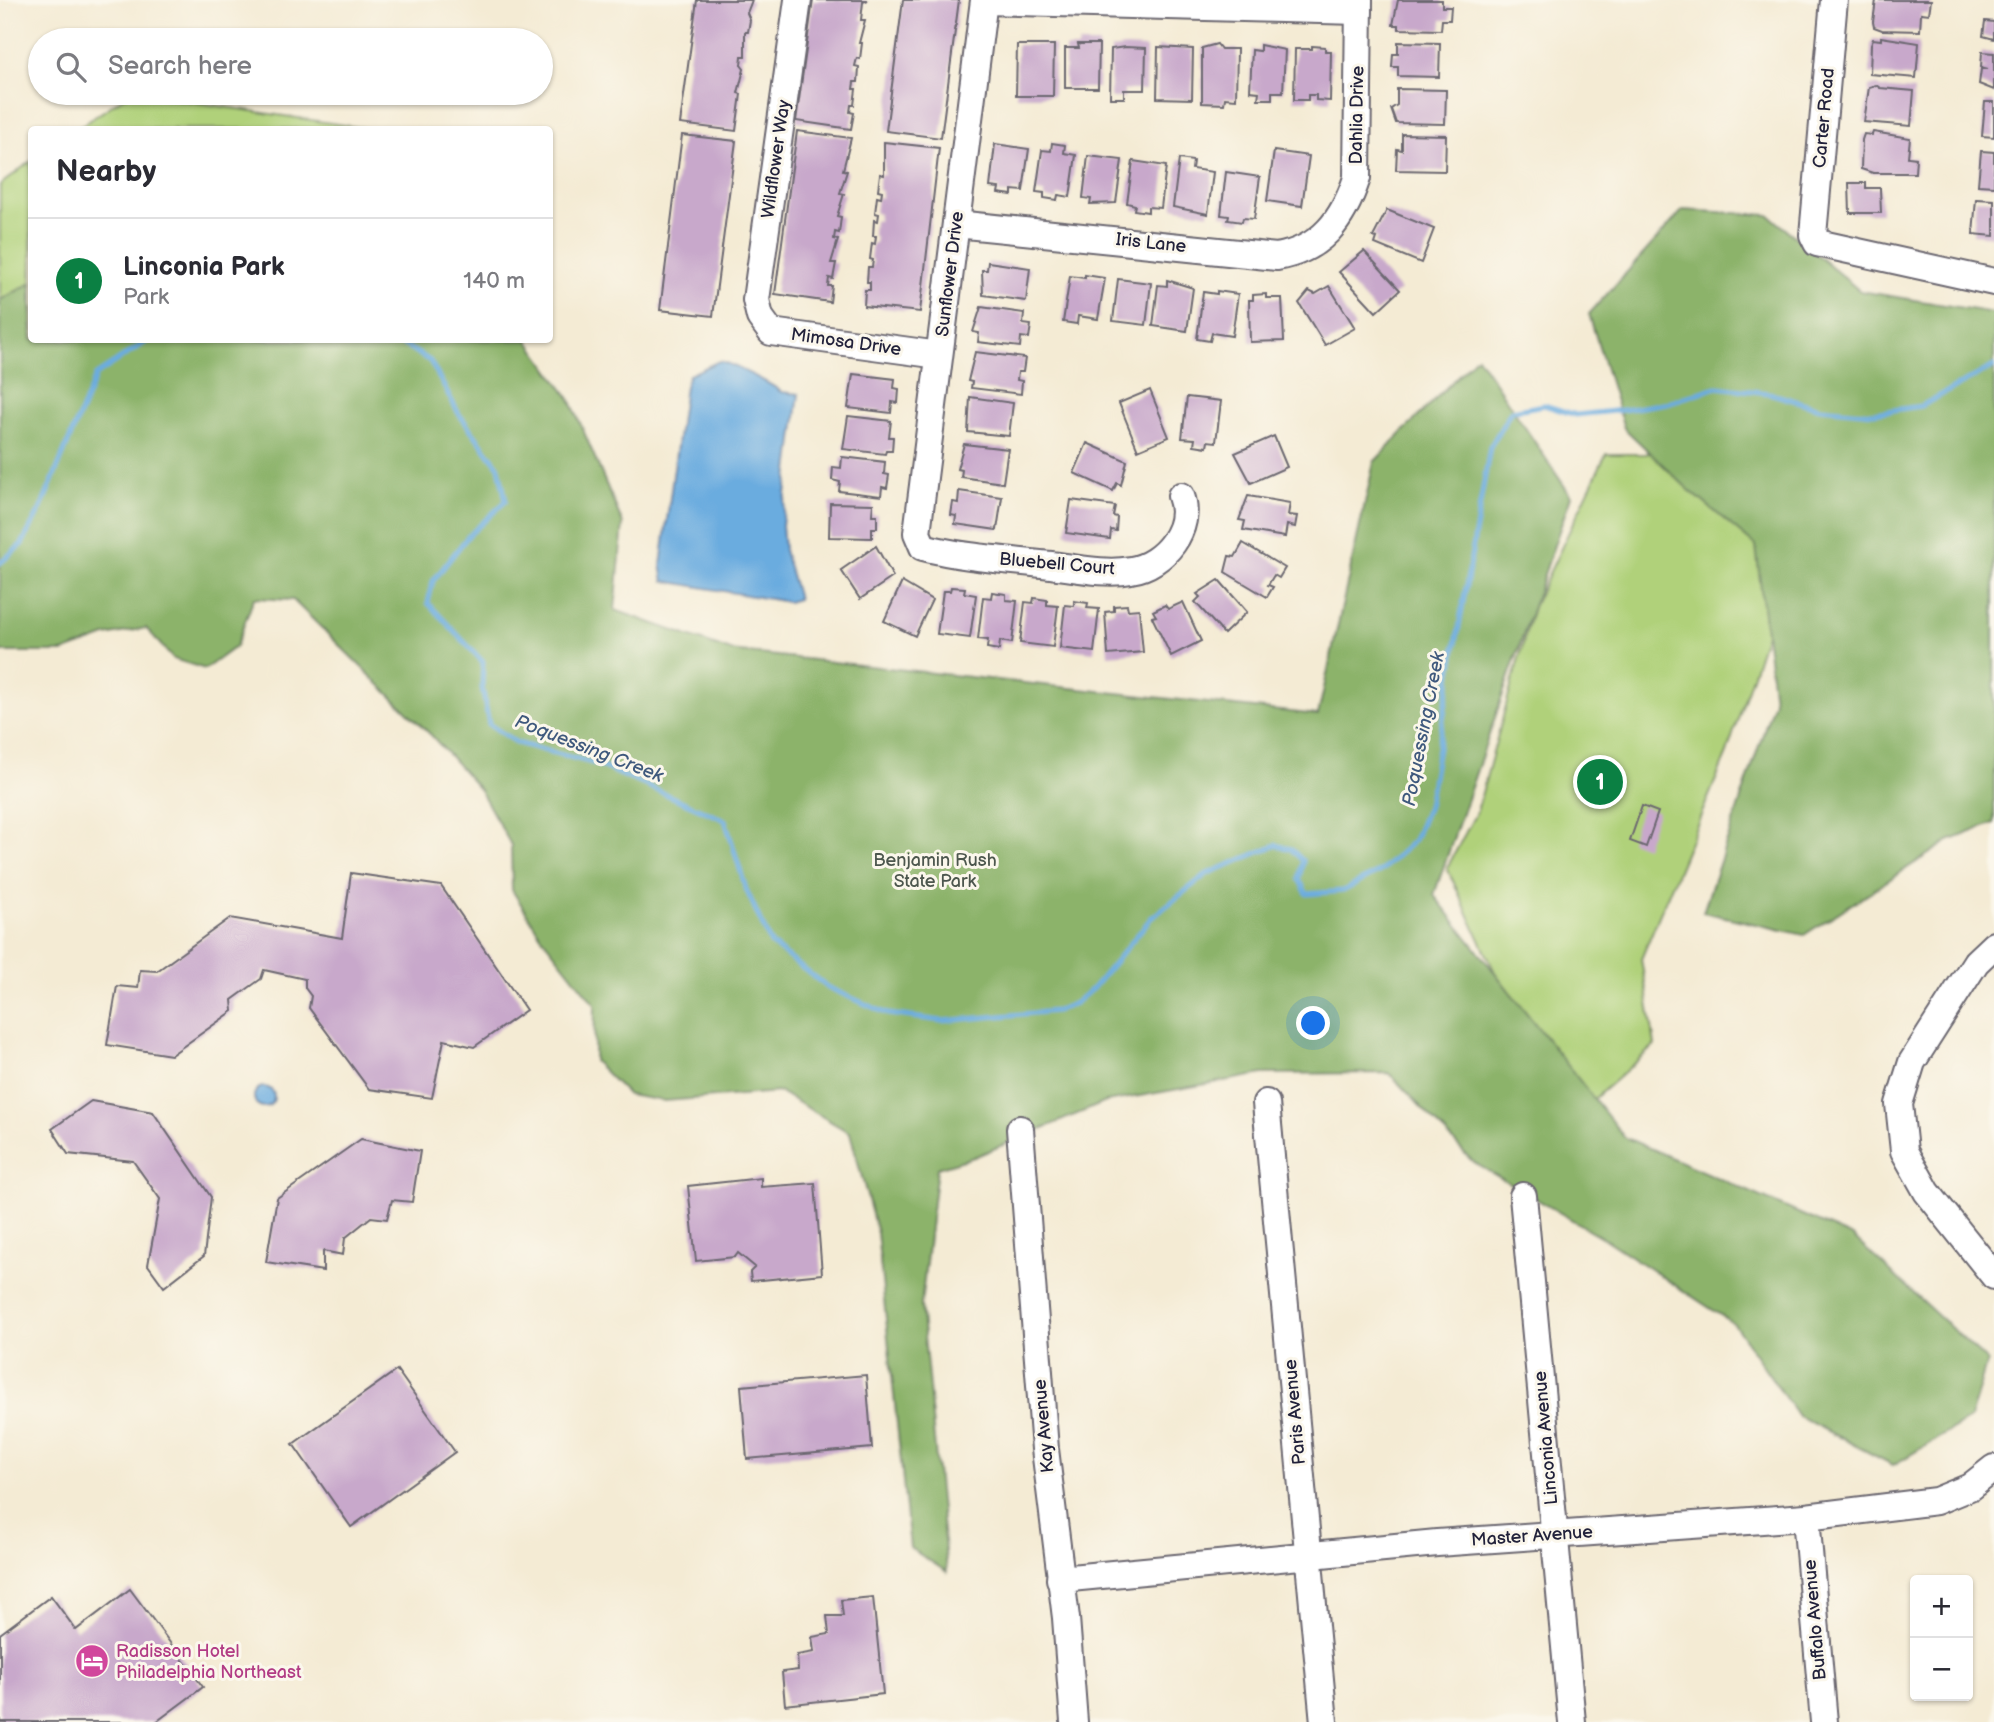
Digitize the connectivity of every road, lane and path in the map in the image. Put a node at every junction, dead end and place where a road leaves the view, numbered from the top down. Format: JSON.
{"nodes":[{"id":1,"x":798,"y":0,"type":"edge"},
{"id":2,"x":1834,"y":0,"type":"edge"},
{"id":3,"x":984,"y":1,"type":"edge"},
{"id":4,"x":1359,"y":6,"type":"edge"},
{"id":5,"x":957,"y":224,"type":"junction"},
{"id":6,"x":1335,"y":224,"type":"joint"},
{"id":7,"x":1994,"y":282,"type":"edge"},
{"id":8,"x":760,"y":317,"type":"joint"},
{"id":9,"x":939,"y":355,"type":"junction"},
{"id":10,"x":1181,"y":496,"type":"dead end"},
{"id":11,"x":923,"y":547,"type":"joint"},
{"id":12,"x":1994,"y":945,"type":"edge"},
{"id":13,"x":1266,"y":1103,"type":"dead end"},
{"id":14,"x":1020,"y":1129,"type":"dead end"},
{"id":15,"x":1523,"y":1196,"type":"dead end"},
{"id":16,"x":1994,"y":1276,"type":"edge"},
{"id":17,"x":1994,"y":1468,"type":"edge"},
{"id":18,"x":1806,"y":1517,"type":"junction"},
{"id":19,"x":1554,"y":1534,"type":"junction"},
{"id":20,"x":1307,"y":1557,"type":"junction"},
{"id":21,"x":1060,"y":1579,"type":"junction"},
{"id":22,"x":1074,"y":1722,"type":"edge"},
{"id":23,"x":1324,"y":1722,"type":"edge"},
{"id":24,"x":1572,"y":1722,"type":"edge"},
{"id":25,"x":1824,"y":1722,"type":"edge"}],
"edges":[{"from":1,"to":8,"type":"street","name":"Wildflower Way"},
{"from":2,"to":7,"type":"street","name":"Carter Road"},
{"from":3,"to":4,"type":"street"},
{"from":3,"to":5,"type":"street","name":"Sunflower Drive"},
{"from":4,"to":6,"type":"street","name":"Dahlia Drive"},
{"from":5,"to":6,"type":"street","name":"Iris Lane"},
{"from":5,"to":9,"type":"street","name":"Sunflower Drive"},
{"from":8,"to":9,"type":"street","name":"Mimosa Drive"},
{"from":9,"to":11,"type":"street","name":"Sunflower Drive"},
{"from":10,"to":11,"type":"street","name":"Bluebell Court"},
{"from":12,"to":16,"type":"street"},
{"from":13,"to":20,"type":"street","name":"Paris Avenue"},
{"from":14,"to":21,"type":"street","name":"Kay Avenue"},
{"from":15,"to":19,"type":"street","name":"Linconia Avenue"},
{"from":17,"to":18,"type":"street","name":"Master Avenue"},
{"from":18,"to":19,"type":"street","name":"Master Avenue"},
{"from":18,"to":25,"type":"street","name":"Buffalo Avenue"},
{"from":19,"to":20,"type":"street","name":"Master Avenue"},
{"from":19,"to":24,"type":"street","name":"Linconia Avenue"},
{"from":20,"to":21,"type":"street","name":"Master Avenue"},
{"from":20,"to":23,"type":"street","name":"Paris Avenue"},
{"from":21,"to":22,"type":"street","name":"Kay Avenue"}]}
